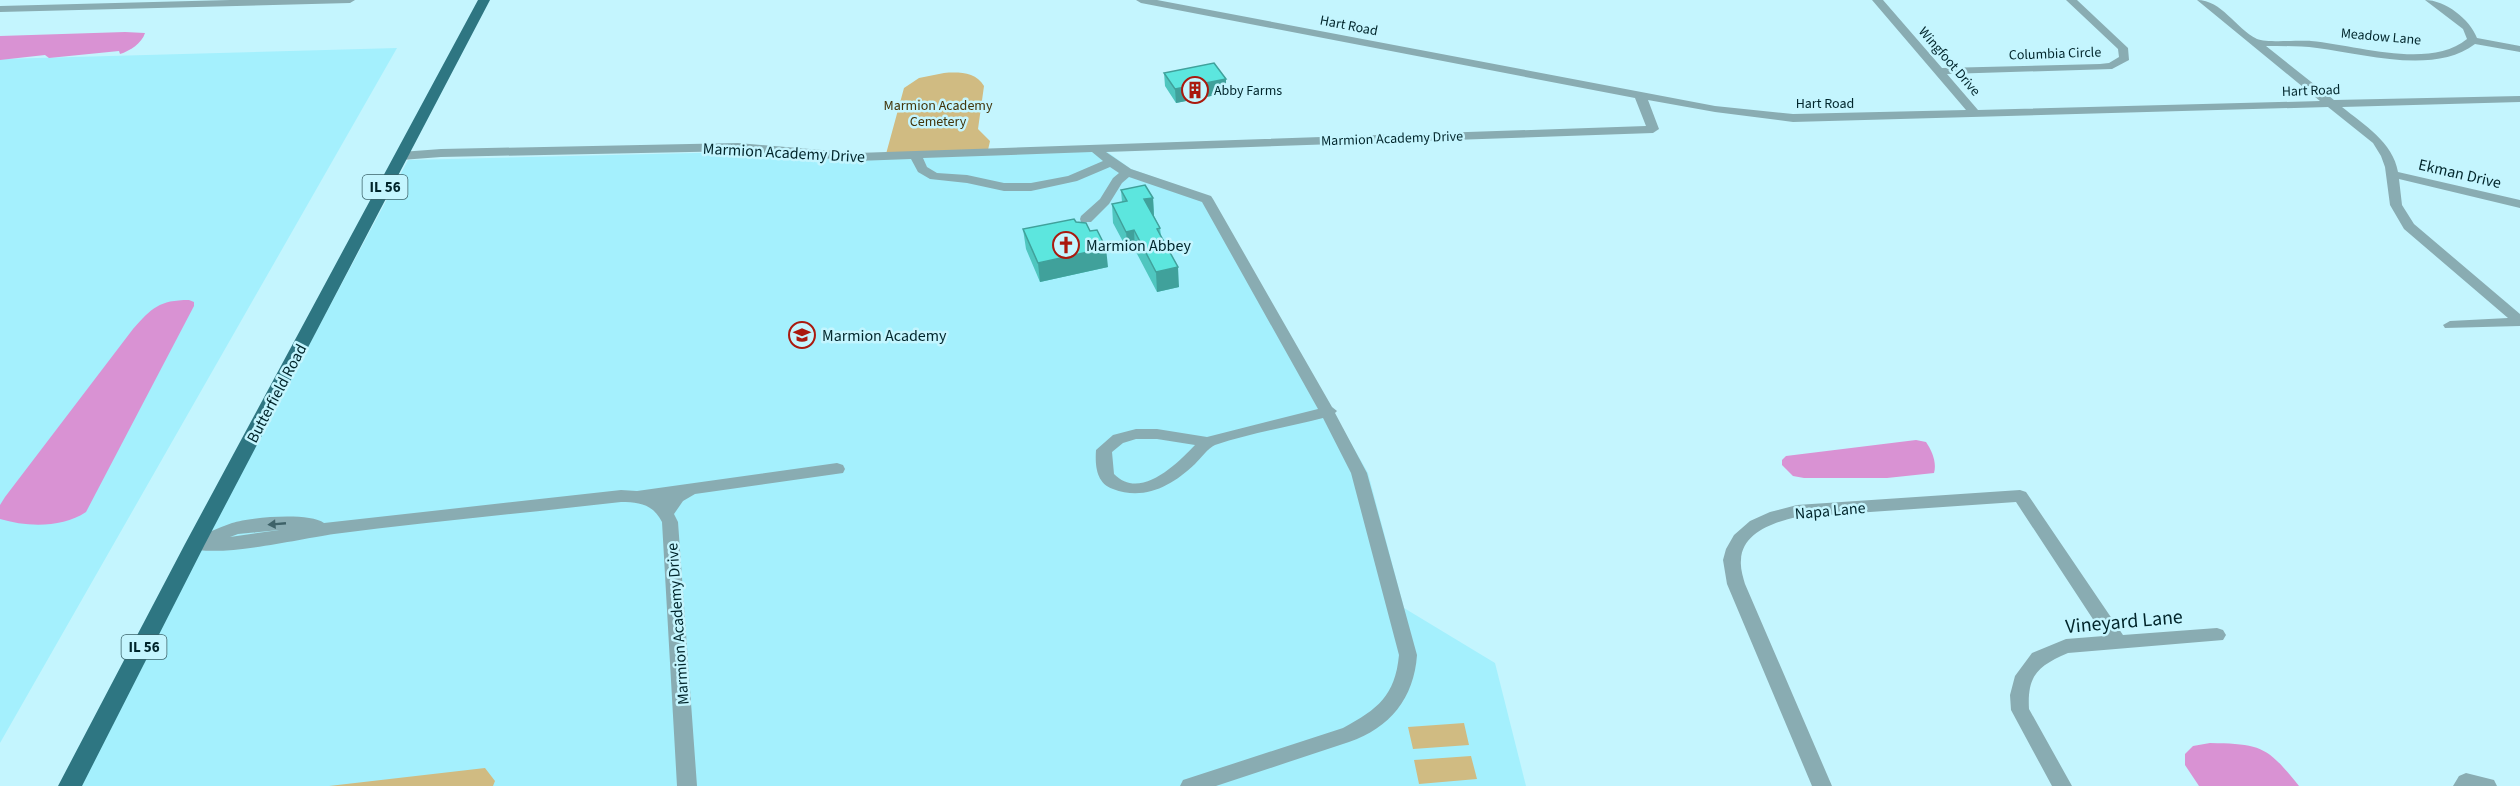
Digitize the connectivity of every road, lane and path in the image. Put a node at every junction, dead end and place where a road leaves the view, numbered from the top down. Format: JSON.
{"nodes":[{"id":1,"x":350,"y":0,"type":"edge"},
{"id":2,"x":484,"y":0,"type":"edge"},
{"id":3,"x":1141,"y":0,"type":"edge"},
{"id":4,"x":1877,"y":0,"type":"edge"},
{"id":5,"x":2071,"y":0,"type":"edge"},
{"id":6,"x":2202,"y":0,"type":"edge"},
{"id":7,"x":2430,"y":0,"type":"edge"},
{"id":8,"x":0,"y":9,"type":"edge"},
{"id":9,"x":2473,"y":40,"type":"junction"},
{"id":10,"x":2257,"y":43,"type":"junction"},
{"id":11,"x":2520,"y":48,"type":"edge"},
{"id":12,"x":1939,"y":71,"type":"junction"},
{"id":13,"x":1640,"y":95,"type":"junction"},
{"id":14,"x":2520,"y":99,"type":"edge"},
{"id":15,"x":2334,"y":104,"type":"junction"},
{"id":16,"x":1976,"y":114,"type":"junction"},
{"id":17,"x":1095,"y":149,"type":"junction"},
{"id":18,"x":916,"y":154,"type":"junction"},
{"id":19,"x":401,"y":156,"type":"junction"},
{"id":20,"x":1111,"y":162,"type":"junction"},
{"id":21,"x":1127,"y":172,"type":"junction"},
{"id":22,"x":2392,"y":174,"type":"junction"},
{"id":23,"x":2520,"y":204,"type":"edge"},
{"id":24,"x":1086,"y":219,"type":"dead end"},
{"id":25,"x":2520,"y":321,"type":"edge"},
{"id":26,"x":2450,"y":325,"type":"dead end"},
{"id":27,"x":1329,"y":411,"type":"junction"},
{"id":28,"x":1207,"y":442,"type":"junction"},
{"id":29,"x":837,"y":469,"type":"dead end"},
{"id":30,"x":691,"y":489,"type":"junction"},
{"id":31,"x":640,"y":496,"type":"junction"},
{"id":32,"x":666,"y":513,"type":"junction"},
{"id":33,"x":195,"y":544,"type":"junction"},
{"id":34,"x":2217,"y":635,"type":"dead end"},
{"id":35,"x":2117,"y":641,"type":"junction"},
{"id":36,"x":70,"y":786,"type":"edge"},
{"id":37,"x":687,"y":786,"type":"edge"},
{"id":38,"x":1190,"y":786,"type":"edge"},
{"id":39,"x":1822,"y":786,"type":"edge"},
{"id":40,"x":2061,"y":786,"type":"edge"},
{"id":41,"x":2463,"y":786,"type":"edge"},
{"id":42,"x":2487,"y":786,"type":"edge"}],
"edges":[{"from":1,"to":8,"type":"street"},
{"from":2,"to":19,"type":"main road","name":"Butterfield Road","number":"IL 56"},
{"from":3,"to":13,"type":"street","name":"Hart Road"},
{"from":4,"to":12,"type":"street","name":"Wingfoot Drive"},
{"from":5,"to":12,"type":"street","name":"Columbia Circle"},
{"from":6,"to":10,"type":"street"},
{"from":7,"to":9,"type":"street"},
{"from":9,"to":10,"type":"street","name":"Meadow Lane"},
{"from":9,"to":11,"type":"street"},
{"from":10,"to":15,"type":"street"},
{"from":12,"to":16,"type":"street","name":"Wingfoot Drive"},
{"from":13,"to":16,"type":"street","name":"Hart Road"},
{"from":13,"to":17,"type":"street","name":"Marmion Academy Drive"},
{"from":14,"to":15,"type":"street","name":"Hart Road"},
{"from":15,"to":16,"type":"street","name":"Hart Road"},
{"from":15,"to":22,"type":"street"},
{"from":17,"to":18,"type":"street","name":"Marmion Academy Drive"},
{"from":17,"to":20,"type":"street"},
{"from":18,"to":19,"type":"street","name":"Marmion Academy Drive"},
{"from":18,"to":20,"type":"street"},
{"from":19,"to":33,"type":"main road","name":"Butterfield Road","number":"IL 56"},
{"from":20,"to":21,"type":"street"},
{"from":21,"to":24,"type":"street"},
{"from":21,"to":27,"type":"street"},
{"from":22,"to":23,"type":"street","name":"Ekman Drive"},
{"from":22,"to":25,"type":"street"},
{"from":25,"to":26,"type":"street"},
{"from":27,"to":28,"type":"street"},
{"from":27,"to":38,"type":"street"},
{"from":28,"to":28,"type":"street"},
{"from":29,"to":30,"type":"street"},
{"from":30,"to":31,"type":"street"},
{"from":30,"to":32,"type":"street"},
{"from":31,"to":32,"type":"street"},
{"from":31,"to":33,"type":"street"},
{"from":32,"to":37,"type":"street","name":"Marmion Academy Drive"},
{"from":33,"to":36,"type":"main road","name":"Butterfield Road","number":"IL 56"},
{"from":34,"to":35,"type":"street","name":"Vineyard Lane"},
{"from":35,"to":39,"type":"street","name":"Napa Lane"},
{"from":35,"to":40,"type":"street","name":"Vineyard Lane"},
{"from":41,"to":42,"type":"street"}]}
